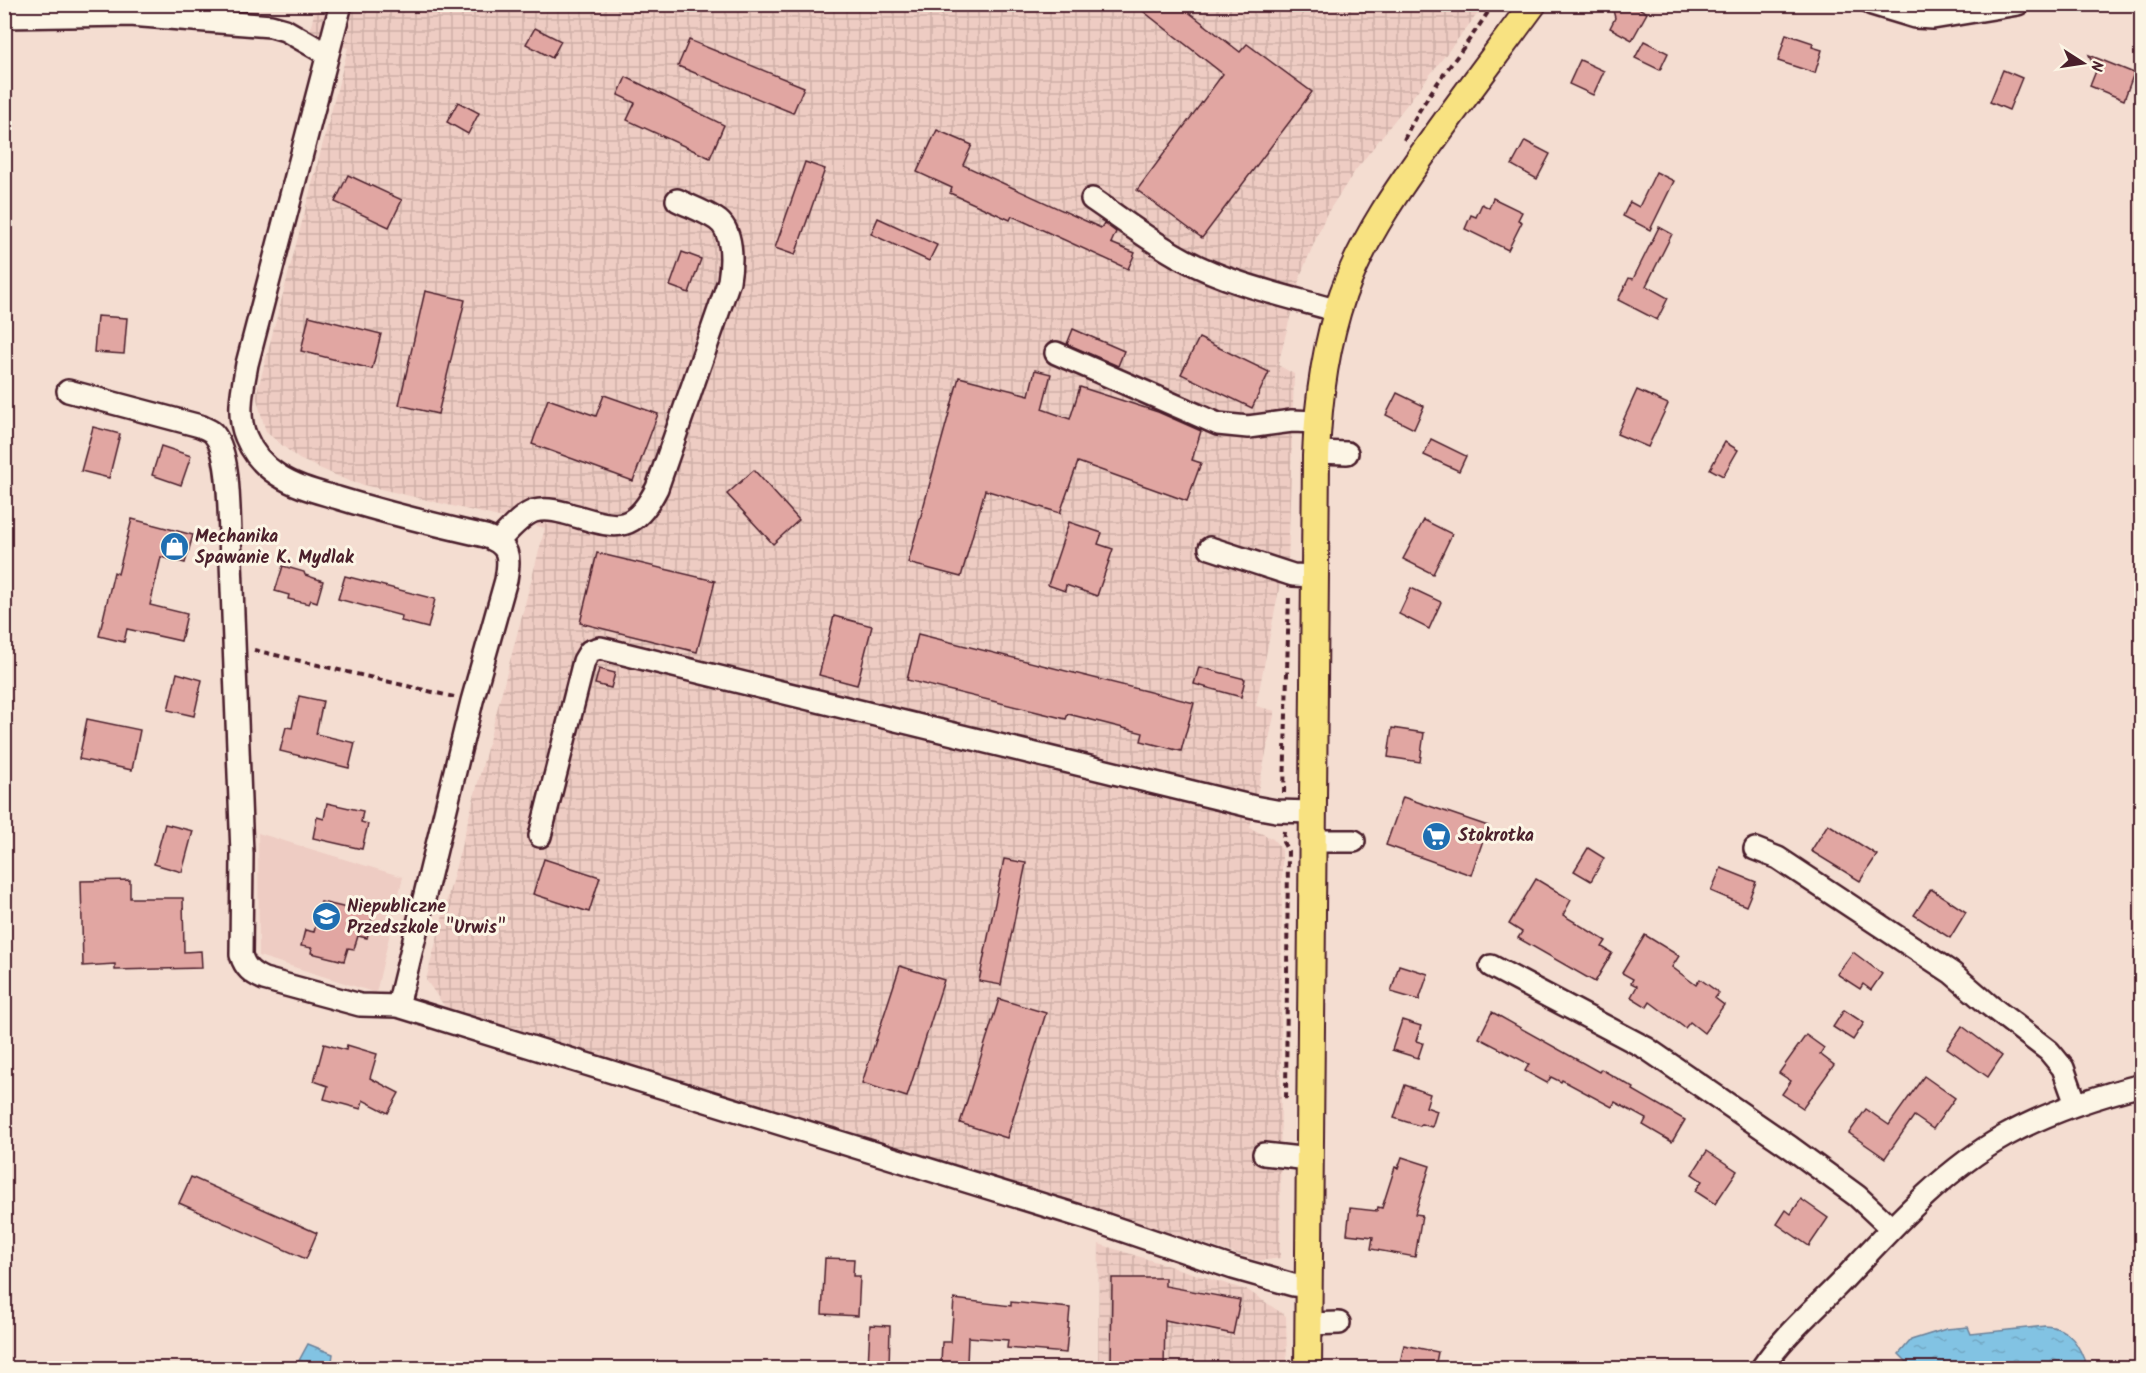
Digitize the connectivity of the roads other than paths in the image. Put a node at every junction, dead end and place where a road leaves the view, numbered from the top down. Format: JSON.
{"nodes":[{"id":1,"x":341,"y":4,"type":"edge"},
{"id":2,"x":1533,"y":4,"type":"edge"},
{"id":3,"x":1872,"y":4,"type":"edge"},
{"id":4,"x":2018,"y":4,"type":"edge"},
{"id":5,"x":4,"y":17,"type":"edge"},
{"id":6,"x":327,"y":54,"type":"junction"},
{"id":7,"x":1092,"y":199,"type":"dead end"},
{"id":8,"x":677,"y":200,"type":"dead end"},
{"id":9,"x":1338,"y":310,"type":"junction"},
{"id":10,"x":1056,"y":353,"type":"dead end"},
{"id":11,"x":68,"y":391,"type":"dead end"},
{"id":12,"x":1317,"y":422,"type":"junction"},
{"id":13,"x":1316,"y":452,"type":"junction"},
{"id":14,"x":1347,"y":453,"type":"dead end"},
{"id":15,"x":498,"y":541,"type":"junction"},
{"id":16,"x":1210,"y":548,"type":"dead end"},
{"id":17,"x":1314,"y":576,"type":"junction"},
{"id":18,"x":1312,"y":812,"type":"junction"},
{"id":19,"x":540,"y":836,"type":"dead end"},
{"id":20,"x":1311,"y":840,"type":"junction"},
{"id":21,"x":1354,"y":841,"type":"dead end"},
{"id":22,"x":1755,"y":849,"type":"dead end"},
{"id":23,"x":1491,"y":966,"type":"dead end"},
{"id":24,"x":398,"y":1006,"type":"junction"},
{"id":25,"x":2142,"y":1085,"type":"edge"},
{"id":26,"x":2076,"y":1104,"type":"junction"},
{"id":27,"x":1264,"y":1154,"type":"dead end"},
{"id":28,"x":1309,"y":1159,"type":"junction"},
{"id":29,"x":1891,"y":1228,"type":"junction"},
{"id":30,"x":1308,"y":1287,"type":"junction"},
{"id":31,"x":1339,"y":1323,"type":"dead end"},
{"id":32,"x":1308,"y":1324,"type":"junction"},
{"id":33,"x":1308,"y":1368,"type":"edge"},
{"id":34,"x":1762,"y":1368,"type":"edge"}],
"edges":[{"from":1,"to":6,"type":"street"},
{"from":2,"to":9,"type":"main road"},
{"from":3,"to":4,"type":"street"},
{"from":5,"to":6,"type":"street"},
{"from":6,"to":15,"type":"street"},
{"from":7,"to":9,"type":"street"},
{"from":8,"to":15,"type":"street"},
{"from":9,"to":12,"type":"main road"},
{"from":10,"to":12,"type":"street"},
{"from":11,"to":24,"type":"street"},
{"from":12,"to":13,"type":"main road"},
{"from":13,"to":14,"type":"street"},
{"from":13,"to":17,"type":"main road"},
{"from":15,"to":24,"type":"street"},
{"from":16,"to":17,"type":"street"},
{"from":17,"to":18,"type":"main road"},
{"from":18,"to":19,"type":"street"},
{"from":18,"to":20,"type":"main road"},
{"from":20,"to":21,"type":"street"},
{"from":20,"to":28,"type":"main road"},
{"from":22,"to":26,"type":"street"},
{"from":23,"to":29,"type":"street"},
{"from":24,"to":30,"type":"street"},
{"from":25,"to":26,"type":"street"},
{"from":26,"to":29,"type":"street"},
{"from":27,"to":28,"type":"street"},
{"from":28,"to":30,"type":"main road"},
{"from":29,"to":34,"type":"street"},
{"from":30,"to":32,"type":"main road"},
{"from":31,"to":32,"type":"street"},
{"from":32,"to":33,"type":"main road"}]}
